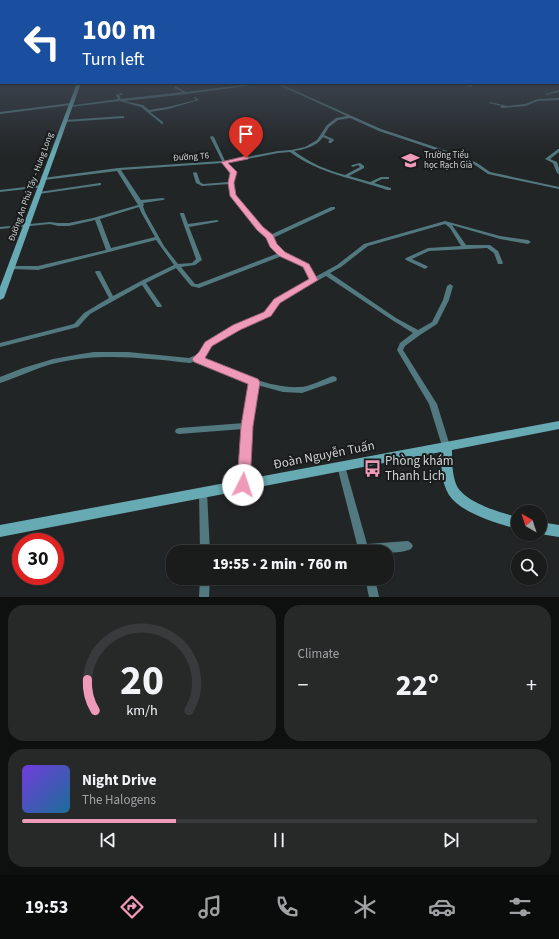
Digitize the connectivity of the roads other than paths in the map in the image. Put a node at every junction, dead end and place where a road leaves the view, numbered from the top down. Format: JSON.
{"nodes":[{"id":1,"x":73,"y":99,"type":"edge"},
{"id":2,"x":128,"y":99,"type":"edge"},
{"id":3,"x":196,"y":99,"type":"edge"},
{"id":4,"x":310,"y":99,"type":"edge"},
{"id":5,"x":559,"y":99,"type":"edge"},
{"id":6,"x":118,"y":100,"type":"junction"},
{"id":7,"x":490,"y":103,"type":"dead end"},
{"id":8,"x":70,"y":105,"type":"junction"},
{"id":9,"x":148,"y":110,"type":"junction"},
{"id":10,"x":0,"y":114,"type":"edge"},
{"id":11,"x":123,"y":117,"type":"dead end"},
{"id":12,"x":349,"y":117,"type":"junction"},
{"id":13,"x":65,"y":121,"type":"junction"},
{"id":14,"x":162,"y":123,"type":"dead end"},
{"id":15,"x":322,"y":135,"type":"junction"},
{"id":16,"x":212,"y":137,"type":"dead end"},
{"id":17,"x":330,"y":142,"type":"dead end"},
{"id":18,"x":559,"y":150,"type":"edge"},
{"id":19,"x":291,"y":151,"type":"junction"},
{"id":20,"x":224,"y":162,"type":"junction"},
{"id":21,"x":353,"y":166,"type":"dead end"},
{"id":22,"x":118,"y":169,"type":"junction"},
{"id":23,"x":559,"y":172,"type":"edge"},
{"id":24,"x":194,"y":173,"type":"dead end"},
{"id":25,"x":345,"y":176,"type":"junction"},
{"id":26,"x":388,"y":178,"type":"dead end"},
{"id":27,"x":43,"y":182,"type":"junction"},
{"id":28,"x":372,"y":182,"type":"junction"},
{"id":29,"x":231,"y":183,"type":"junction"},
{"id":30,"x":100,"y":184,"type":"dead end"},
{"id":31,"x":559,"y":188,"type":"edge"},
{"id":32,"x":389,"y":189,"type":"dead end"},
{"id":33,"x":0,"y":191,"type":"edge"},
{"id":34,"x":39,"y":194,"type":"junction"},
{"id":35,"x":163,"y":199,"type":"dead end"},
{"id":36,"x":141,"y":203,"type":"junction"},
{"id":37,"x":333,"y":208,"type":"dead end"},
{"id":38,"x":182,"y":214,"type":"dead end"},
{"id":39,"x":97,"y":218,"type":"junction"},
{"id":40,"x":217,"y":221,"type":"dead end"},
{"id":41,"x":445,"y":222,"type":"junction"},
{"id":42,"x":27,"y":226,"type":"junction"},
{"id":43,"x":186,"y":226,"type":"junction"},
{"id":44,"x":0,"y":228,"type":"edge"},
{"id":45,"x":270,"y":237,"type":"junction"},
{"id":46,"x":158,"y":238,"type":"junction"},
{"id":47,"x":528,"y":242,"type":"dead end"},
{"id":48,"x":465,"y":247,"type":"junction"},
{"id":49,"x":109,"y":251,"type":"junction"},
{"id":50,"x":282,"y":254,"type":"junction"},
{"id":51,"x":500,"y":263,"type":"dead end"},
{"id":52,"x":177,"y":266,"type":"junction"},
{"id":53,"x":425,"y":267,"type":"dead end"},
{"id":54,"x":12,"y":268,"type":"junction"},
{"id":55,"x":98,"y":272,"type":"dead end"},
{"id":56,"x":327,"y":274,"type":"junction"},
{"id":57,"x":314,"y":280,"type":"junction"},
{"id":58,"x":144,"y":282,"type":"junction"},
{"id":59,"x":450,"y":286,"type":"dead end"},
{"id":60,"x":2,"y":287,"type":"edge"},
{"id":61,"x":0,"y":298,"type":"edge"},
{"id":62,"x":112,"y":299,"type":"junction"},
{"id":63,"x":159,"y":306,"type":"dead end"},
{"id":64,"x":418,"y":334,"type":"junction"},
{"id":65,"x":0,"y":345,"type":"edge"},
{"id":66,"x":197,"y":359,"type":"junction"},
{"id":67,"x":333,"y":379,"type":"dead end"},
{"id":68,"x":0,"y":380,"type":"edge"},
{"id":69,"x":254,"y":382,"type":"junction"},
{"id":70,"x":559,"y":425,"type":"edge"},
{"id":71,"x":247,"y":426,"type":"junction"},
{"id":72,"x":179,"y":431,"type":"dead end"},
{"id":73,"x":446,"y":446,"type":"junction"},
{"id":74,"x":341,"y":466,"type":"junction"},
{"id":75,"x":243,"y":485,"type":"junction"},
{"id":76,"x":203,"y":492,"type":"junction"},
{"id":77,"x":511,"y":522,"type":"edge"},
{"id":78,"x":547,"y":529,"type":"edge"},
{"id":79,"x":0,"y":531,"type":"edge"},
{"id":80,"x":559,"y":531,"type":"edge"},
{"id":81,"x":205,"y":545,"type":"edge"},
{"id":82,"x":362,"y":545,"type":"edge"},
{"id":83,"x":408,"y":546,"type":"dead end"},
{"id":84,"x":394,"y":548,"type":"edge"},
{"id":85,"x":205,"y":585,"type":"edge"},
{"id":86,"x":371,"y":585,"type":"edge"},
{"id":87,"x":204,"y":597,"type":"edge"},
{"id":88,"x":374,"y":597,"type":"edge"}],
"edges":[{"from":1,"to":8,"type":"street","name":"Đường An Phú Tây - Hưng Long"},
{"from":2,"to":6,"type":"street"},
{"from":3,"to":9,"type":"street"},
{"from":4,"to":12,"type":"street"},
{"from":5,"to":7,"type":"street"},
{"from":6,"to":8,"type":"street"},
{"from":6,"to":9,"type":"street"},
{"from":8,"to":10,"type":"street"},
{"from":8,"to":13,"type":"street","name":"Đường An Phú Tây - Hưng Long"},
{"from":9,"to":14,"type":"street"},
{"from":11,"to":13,"type":"street"},
{"from":12,"to":15,"type":"street","name":"Đường T6"},
{"from":12,"to":31,"type":"street"},
{"from":13,"to":27,"type":"street","name":"Đường An Phú Tây - Hưng Long"},
{"from":15,"to":17,"type":"street"},
{"from":15,"to":19,"type":"street","name":"Đường T6"},
{"from":16,"to":20,"type":"street"},
{"from":18,"to":23,"type":"street"},
{"from":19,"to":20,"type":"street","name":"Đường T6"},
{"from":19,"to":25,"type":"street"},
{"from":20,"to":22,"type":"street","name":"Đường T6"},
{"from":20,"to":29,"type":"street"},
{"from":21,"to":25,"type":"street"},
{"from":22,"to":27,"type":"street","name":"Đường T6"},
{"from":22,"to":36,"type":"street"},
{"from":24,"to":29,"type":"street"},
{"from":25,"to":28,"type":"street"},
{"from":26,"to":28,"type":"street"},
{"from":27,"to":33,"type":"street","name":"Đường T6"},
{"from":27,"to":34,"type":"street","name":"Đường An Phú Tây - Hưng Long"},
{"from":28,"to":32,"type":"street"},
{"from":29,"to":45,"type":"street"},
{"from":30,"to":34,"type":"street"},
{"from":34,"to":42,"type":"street","name":"Đường An Phú Tây - Hưng Long"},
{"from":35,"to":36,"type":"street"},
{"from":36,"to":39,"type":"street"},
{"from":36,"to":46,"type":"street"},
{"from":37,"to":45,"type":"street"},
{"from":38,"to":43,"type":"street"},
{"from":39,"to":42,"type":"street"},
{"from":39,"to":49,"type":"street"},
{"from":40,"to":43,"type":"street"},
{"from":41,"to":47,"type":"street"},
{"from":41,"to":48,"type":"street"},
{"from":41,"to":56,"type":"street"},
{"from":42,"to":44,"type":"street"},
{"from":42,"to":54,"type":"street","name":"Đường An Phú Tây - Hưng Long"},
{"from":43,"to":52,"type":"street"},
{"from":45,"to":50,"type":"street"},
{"from":46,"to":49,"type":"street"},
{"from":46,"to":52,"type":"street"},
{"from":48,"to":51,"type":"street"},
{"from":48,"to":53,"type":"street"},
{"from":49,"to":54,"type":"street"},
{"from":50,"to":52,"type":"street"},
{"from":50,"to":57,"type":"street"},
{"from":52,"to":58,"type":"street"},
{"from":54,"to":60,"type":"street","name":"Đường An Phú Tây - Hưng Long"},
{"from":55,"to":62,"type":"street"},
{"from":56,"to":57,"type":"street"},
{"from":56,"to":64,"type":"street"},
{"from":57,"to":66,"type":"street"},
{"from":58,"to":62,"type":"street"},
{"from":58,"to":63,"type":"street"},
{"from":59,"to":64,"type":"street"},
{"from":60,"to":61,"type":"street","name":"Đường An Phú Tây - Hưng Long"},
{"from":62,"to":65,"type":"street"},
{"from":64,"to":73,"type":"street"},
{"from":66,"to":68,"type":"street"},
{"from":66,"to":69,"type":"street"},
{"from":67,"to":69,"type":"street"},
{"from":69,"to":71,"type":"street"},
{"from":70,"to":73,"type":"street","name":"Đoàn Nguyễn Tuấn"},
{"from":71,"to":72,"type":"street"},
{"from":71,"to":75,"type":"street"},
{"from":73,"to":74,"type":"street","name":"Đoàn Nguyễn Tuấn"},
{"from":73,"to":77,"type":"street"},
{"from":74,"to":75,"type":"street","name":"Đoàn Nguyễn Tuấn"},
{"from":74,"to":82,"type":"street"},
{"from":75,"to":76,"type":"street","name":"Đoàn Nguyễn Tuấn"},
{"from":76,"to":79,"type":"street","name":"Đoàn Nguyễn Tuấn"},
{"from":76,"to":81,"type":"street"},
{"from":78,"to":80,"type":"street"},
{"from":83,"to":84,"type":"street"},
{"from":85,"to":87,"type":"street"},
{"from":86,"to":88,"type":"street"}]}
